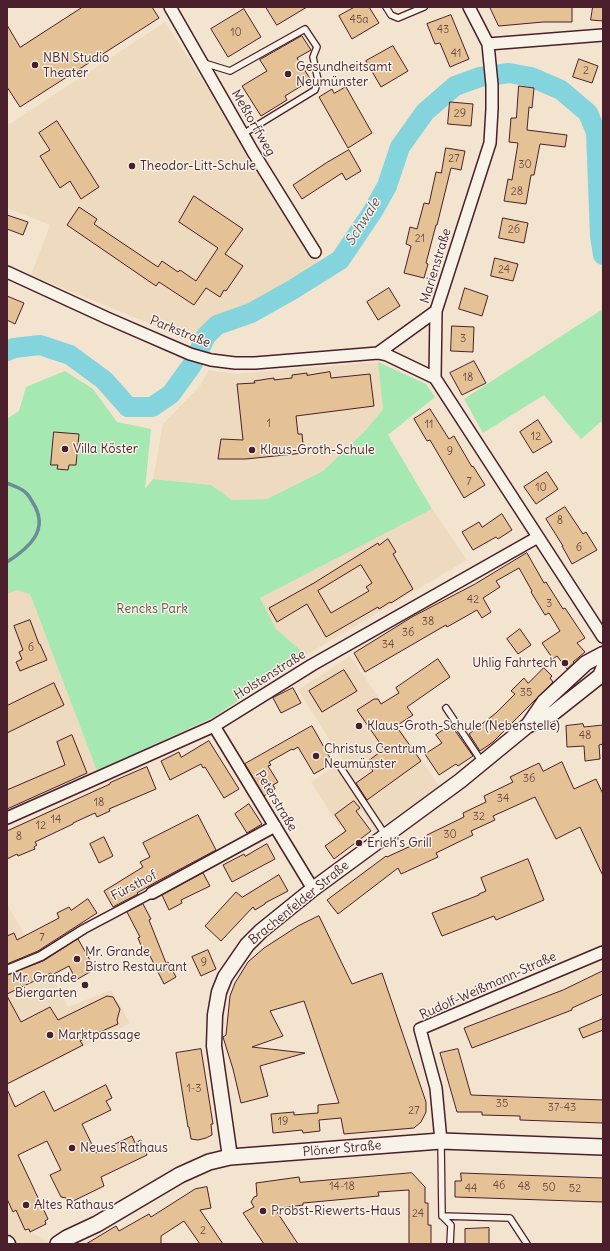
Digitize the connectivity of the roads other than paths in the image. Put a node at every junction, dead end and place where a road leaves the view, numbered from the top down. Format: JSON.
{"nodes":[{"id":1,"x":170,"y":7,"type":"edge"},
{"id":2,"x":386,"y":7,"type":"edge"},
{"id":3,"x":424,"y":7,"type":"edge"},
{"id":4,"x":469,"y":7,"type":"edge"},
{"id":5,"x":603,"y":35,"type":"edge"},
{"id":6,"x":488,"y":44,"type":"junction"},
{"id":7,"x":202,"y":62,"type":"junction"},
{"id":8,"x":243,"y":134,"type":"junction"},
{"id":9,"x":315,"y":252,"type":"dead end"},
{"id":10,"x":7,"y":272,"type":"edge"},
{"id":11,"x":436,"y":311,"type":"junction"},
{"id":12,"x":378,"y":353,"type":"junction"},
{"id":13,"x":434,"y":378,"type":"junction"},
{"id":14,"x":538,"y":537,"type":"junction"},
{"id":15,"x":603,"y":637,"type":"edge"},
{"id":16,"x":603,"y":654,"type":"edge"},
{"id":17,"x":603,"y":669,"type":"edge"},
{"id":18,"x":446,"y":708,"type":"dead end"},
{"id":19,"x":214,"y":726,"type":"junction"},
{"id":20,"x":527,"y":726,"type":"junction"},
{"id":21,"x":482,"y":763,"type":"junction"},
{"id":22,"x":340,"y":768,"type":"dead end"},
{"id":23,"x":7,"y":818,"type":"edge"},
{"id":24,"x":275,"y":826,"type":"junction"},
{"id":25,"x":386,"y":836,"type":"junction"},
{"id":26,"x":313,"y":889,"type":"junction"},
{"id":27,"x":152,"y":893,"type":"joint"},
{"id":28,"x":603,"y":952,"type":"edge"},
{"id":29,"x":7,"y":970,"type":"edge"},
{"id":30,"x":441,"y":1141,"type":"junction"},
{"id":31,"x":603,"y":1147,"type":"edge"},
{"id":32,"x":230,"y":1158,"type":"junction"},
{"id":33,"x":442,"y":1216,"type":"junction"},
{"id":34,"x":97,"y":1224,"type":"junction"},
{"id":35,"x":58,"y":1244,"type":"edge"},
{"id":36,"x":76,"y":1244,"type":"edge"},
{"id":37,"x":450,"y":1244,"type":"edge"},
{"id":38,"x":526,"y":1244,"type":"edge"}],
"edges":[{"from":1,"to":7,"type":"street","name":"Meßtorffweg"},
{"from":2,"to":3,"type":"lane"},
{"from":4,"to":6,"type":"street","name":"Marienstraße"},
{"from":5,"to":6,"type":"street"},
{"from":6,"to":11,"type":"street","name":"Marienstraße"},
{"from":7,"to":8,"type":"street","name":"Meßtorffweg"},
{"from":7,"to":8,"type":"lane"},
{"from":8,"to":9,"type":"street","name":"Meßtorffweg"},
{"from":10,"to":12,"type":"street","name":"Parkstraße"},
{"from":11,"to":12,"type":"street"},
{"from":11,"to":13,"type":"street","name":"Marienstraße"},
{"from":12,"to":13,"type":"street"},
{"from":13,"to":14,"type":"street"},
{"from":14,"to":15,"type":"street"},
{"from":14,"to":19,"type":"street","name":"Holstenstraße"},
{"from":16,"to":20,"type":"street","name":"Brachenfelder Straße"},
{"from":17,"to":20,"type":"street","name":"Brachenfelder Straße"},
{"from":18,"to":21,"type":"lane"},
{"from":19,"to":23,"type":"street","name":"Holstenstraße"},
{"from":19,"to":24,"type":"street","name":"Peterstraße"},
{"from":20,"to":21,"type":"street","name":"Brachenfelder Straße"},
{"from":21,"to":25,"type":"street","name":"Brachenfelder Straße"},
{"from":22,"to":25,"type":"lane"},
{"from":24,"to":26,"type":"street","name":"Peterstraße"},
{"from":24,"to":27,"type":"street","name":"Fürsthof"},
{"from":25,"to":26,"type":"street","name":"Brachenfelder Straße"},
{"from":26,"to":32,"type":"street","name":"Brachenfelder Straße"},
{"from":27,"to":29,"type":"street","name":"Fürsthof"},
{"from":28,"to":30,"type":"street","name":"Rudolf-Weißmann-Straße"},
{"from":30,"to":31,"type":"main road","name":"Plöner Straße"},
{"from":30,"to":32,"type":"main road","name":"Plöner Straße"},
{"from":30,"to":33,"type":"lane"},
{"from":32,"to":34,"type":"main road","name":"Plöner Straße"},
{"from":33,"to":37,"type":"lane"},
{"from":33,"to":38,"type":"lane"},
{"from":34,"to":35,"type":"main road","name":"Plöner Straße"},
{"from":34,"to":36,"type":"main road","name":"Plöner Straße"}]}
